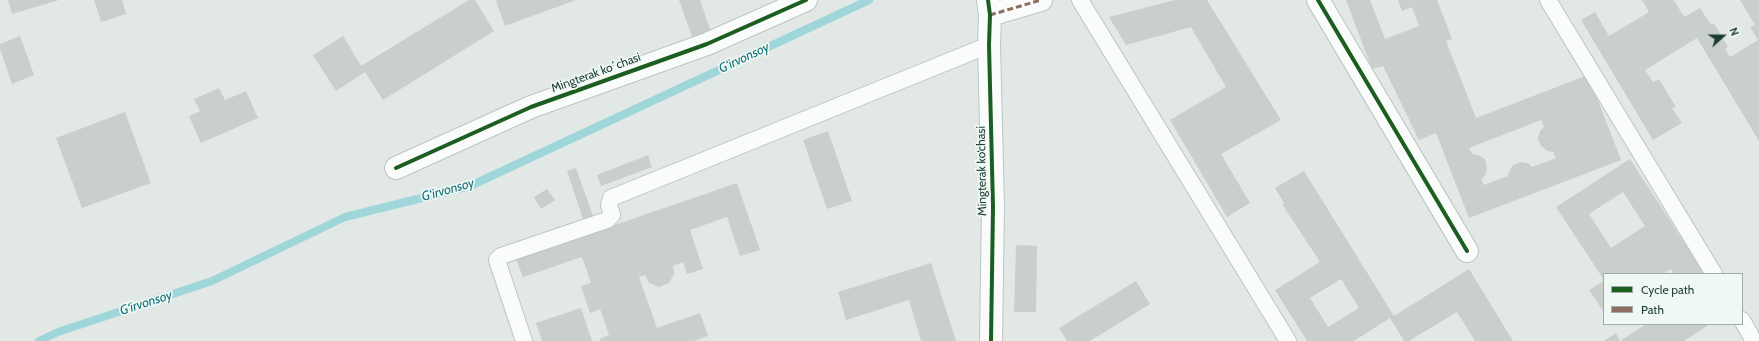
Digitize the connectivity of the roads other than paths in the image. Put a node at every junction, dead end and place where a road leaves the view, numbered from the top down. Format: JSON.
{"nodes":[{"id":1,"x":806,"y":0,"type":"edge"},
{"id":2,"x":1041,"y":0,"type":"edge"},
{"id":3,"x":1080,"y":0,"type":"edge"},
{"id":4,"x":1318,"y":0,"type":"edge"},
{"id":5,"x":1548,"y":0,"type":"edge"},
{"id":6,"x":989,"y":8,"type":"edge"},
{"id":7,"x":989,"y":45,"type":"junction"},
{"id":8,"x":396,"y":168,"type":"dead end"},
{"id":9,"x":1467,"y":251,"type":"dead end"},
{"id":10,"x":1713,"y":273,"type":"edge"},
{"id":11,"x":1743,"y":322,"type":"edge"},
{"id":12,"x":524,"y":341,"type":"edge"},
{"id":13,"x":991,"y":341,"type":"edge"},
{"id":14,"x":1288,"y":341,"type":"edge"},
{"id":15,"x":1754,"y":341,"type":"edge"}],
"edges":[{"from":1,"to":8,"type":"street","name":"Mingterak koʻchasi"},
{"from":2,"to":6,"type":"street"},
{"from":3,"to":14,"type":"lane"},
{"from":4,"to":9,"type":"street"},
{"from":5,"to":10,"type":"lane"},
{"from":6,"to":7,"type":"street","name":"Mingterak ko‘chasi"},
{"from":7,"to":12,"type":"lane"},
{"from":7,"to":13,"type":"street","name":"Mingterak ko‘chasi"},
{"from":11,"to":15,"type":"lane"}]}
